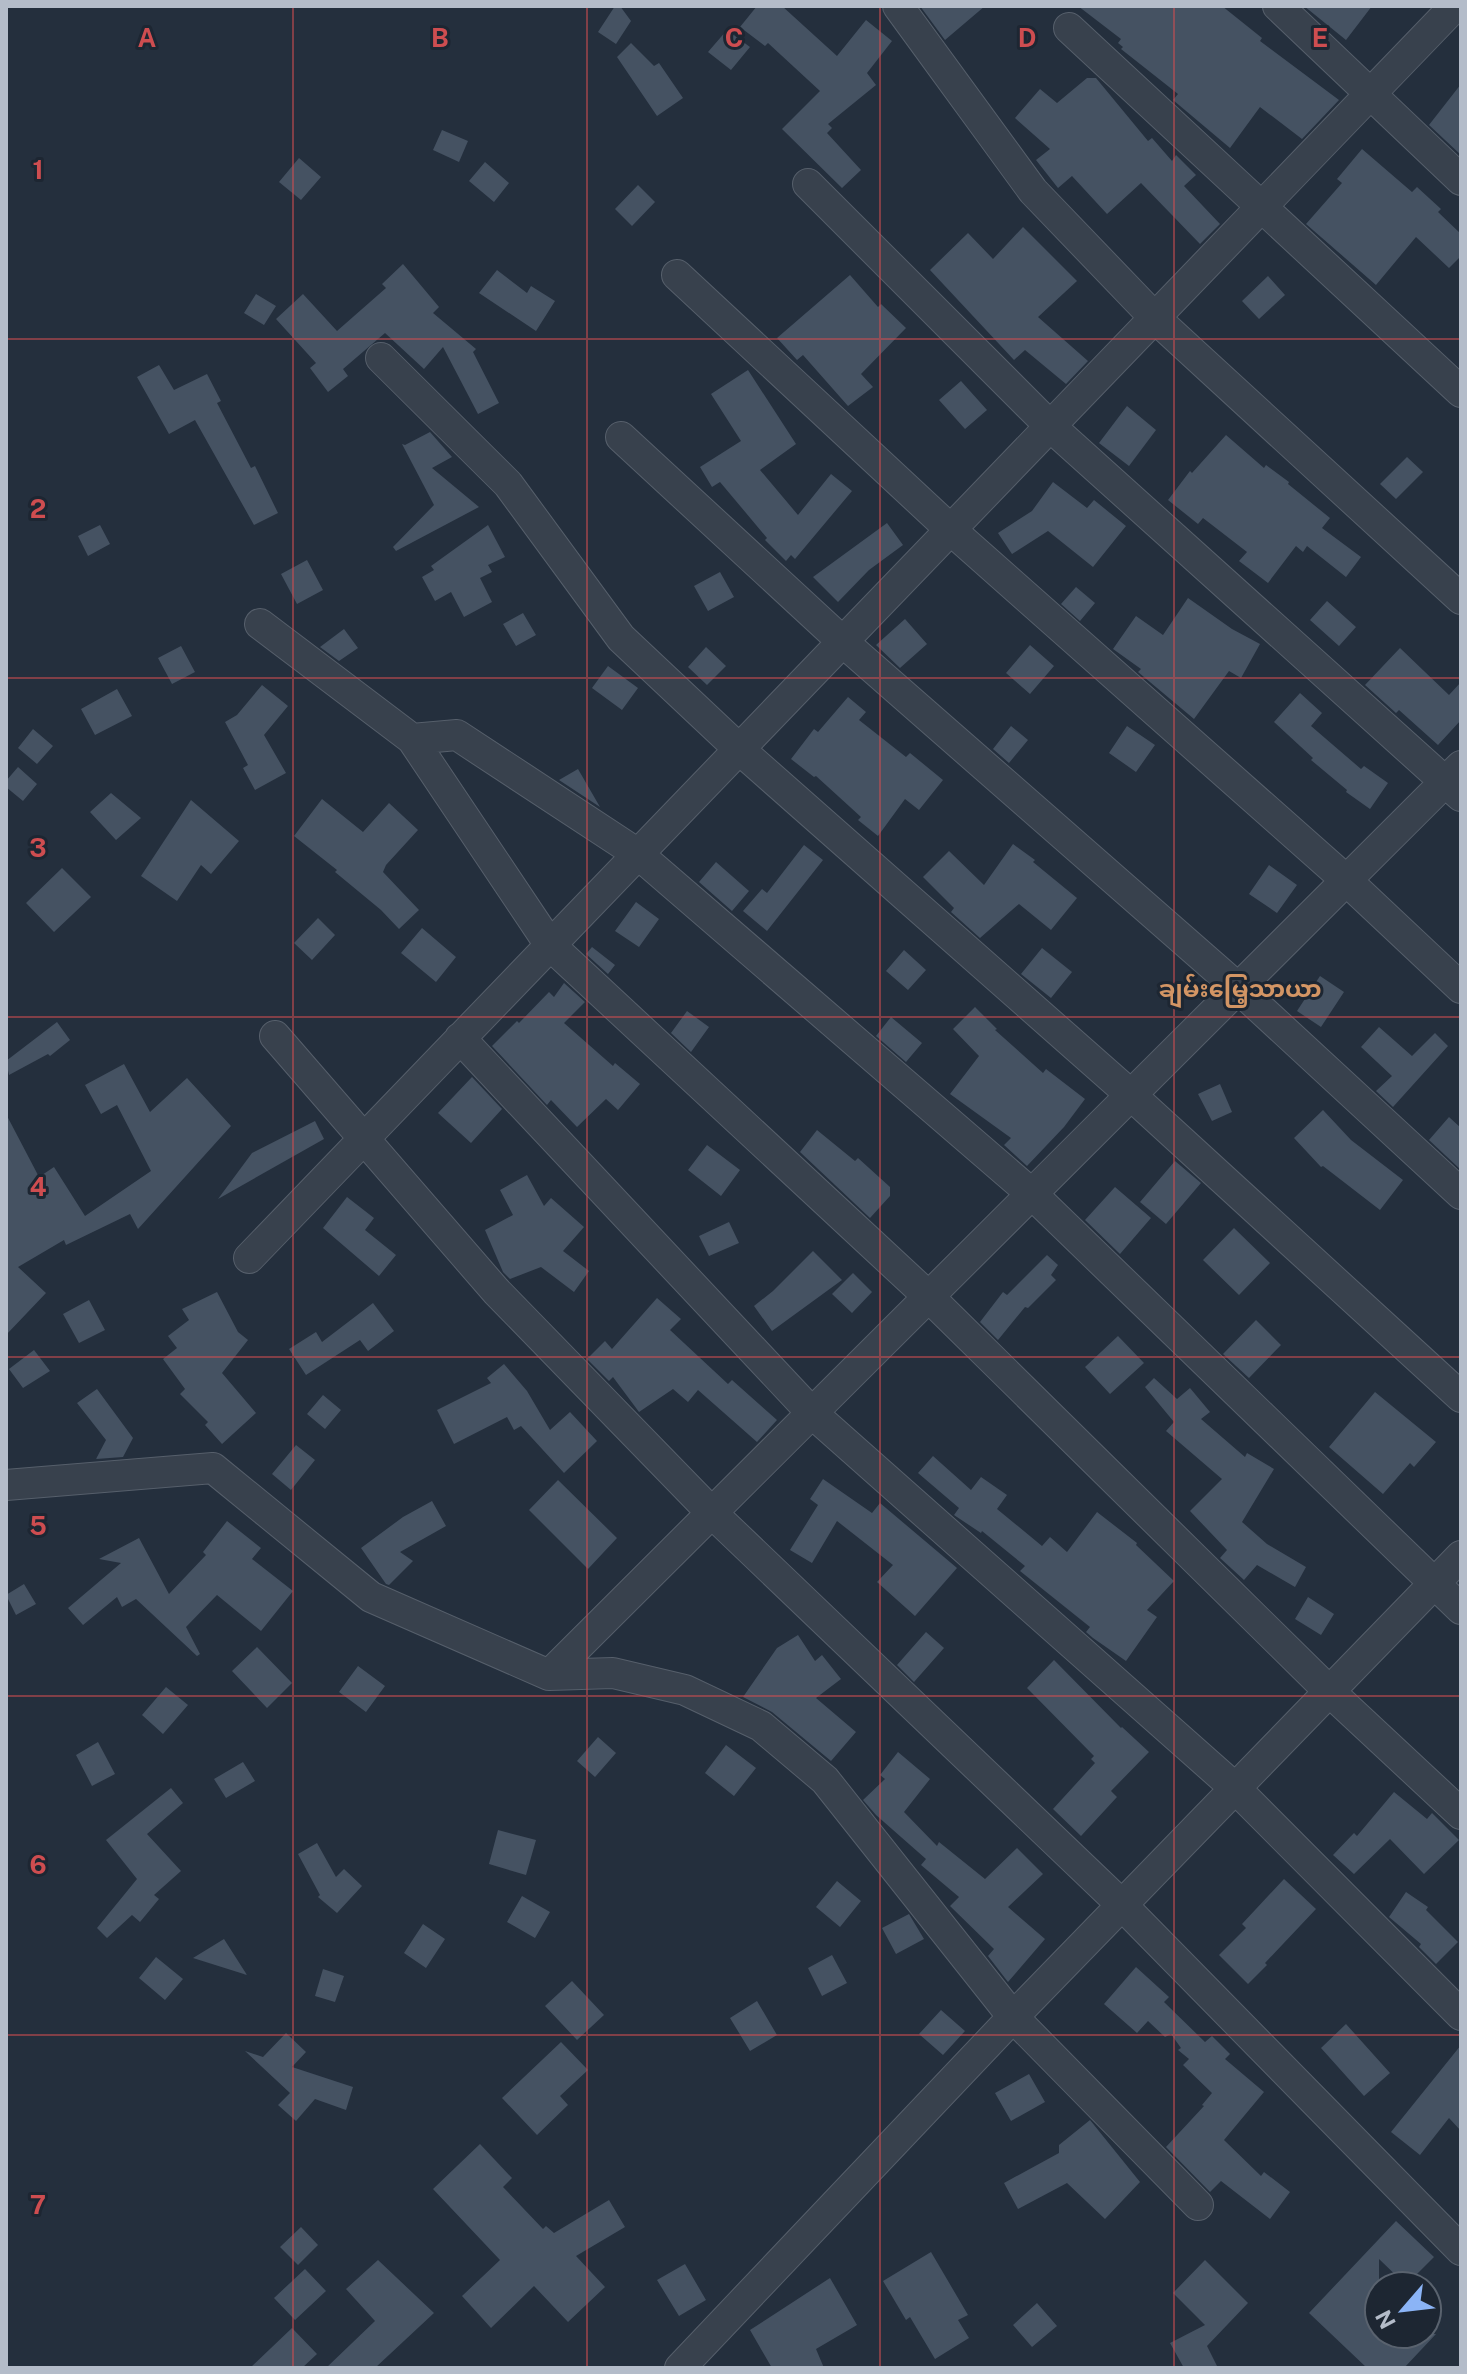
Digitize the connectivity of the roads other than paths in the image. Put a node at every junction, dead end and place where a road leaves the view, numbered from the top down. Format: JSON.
{"nodes":[{"id":1,"x":898,"y":6,"type":"edge"},
{"id":2,"x":1278,"y":6,"type":"edge"},
{"id":3,"x":1455,"y":6,"type":"edge"},
{"id":4,"x":1069,"y":28,"type":"dead end"},
{"id":5,"x":1371,"y":94,"type":"junction"},
{"id":6,"x":1461,"y":180,"type":"edge"},
{"id":7,"x":808,"y":184,"type":"dead end"},
{"id":8,"x":1261,"y":208,"type":"junction"},
{"id":9,"x":677,"y":275,"type":"dead end"},
{"id":10,"x":1155,"y":318,"type":"junction"},
{"id":11,"x":381,"y":358,"type":"dead end"},
{"id":12,"x":1461,"y":392,"type":"edge"},
{"id":13,"x":1050,"y":426,"type":"junction"},
{"id":14,"x":621,"y":437,"type":"dead end"},
{"id":15,"x":951,"y":530,"type":"junction"},
{"id":16,"x":1461,"y":599,"type":"edge"},
{"id":17,"x":260,"y":624,"type":"dead end"},
{"id":18,"x":843,"y":642,"type":"junction"},
{"id":19,"x":412,"y":739,"type":"junction"},
{"id":20,"x":739,"y":749,"type":"junction"},
{"id":21,"x":1456,"y":781,"type":"edge"},
{"id":22,"x":638,"y":854,"type":"junction"},
{"id":23,"x":1346,"y":880,"type":"junction"},
{"id":24,"x":550,"y":945,"type":"junction"},
{"id":25,"x":1238,"y":988,"type":"junction"},
{"id":26,"x":1461,"y":988,"type":"edge"},
{"id":27,"x":275,"y":1036,"type":"dead end"},
{"id":28,"x":460,"y":1038,"type":"junction"},
{"id":29,"x":1131,"y":1095,"type":"junction"},
{"id":30,"x":364,"y":1138,"type":"junction"},
{"id":31,"x":1032,"y":1194,"type":"junction"},
{"id":32,"x":1461,"y":1194,"type":"edge"},
{"id":33,"x":249,"y":1258,"type":"dead end"},
{"id":34,"x":929,"y":1297,"type":"junction"},
{"id":35,"x":1461,"y":1397,"type":"edge"},
{"id":36,"x":812,"y":1413,"type":"junction"},
{"id":37,"x":6,"y":1485,"type":"edge"},
{"id":38,"x":712,"y":1513,"type":"junction"},
{"id":39,"x":1461,"y":1556,"type":"edge"},
{"id":40,"x":1433,"y":1584,"type":"junction"},
{"id":41,"x":1461,"y":1609,"type":"edge"},
{"id":42,"x":549,"y":1675,"type":"junction"},
{"id":43,"x":1329,"y":1691,"type":"junction"},
{"id":44,"x":1235,"y":1788,"type":"junction"},
{"id":45,"x":1461,"y":1814,"type":"edge"},
{"id":46,"x":1122,"y":1905,"type":"junction"},
{"id":47,"x":1461,"y":2015,"type":"edge"},
{"id":48,"x":1013,"y":2017,"type":"junction"},
{"id":49,"x":1198,"y":2205,"type":"dead end"},
{"id":50,"x":1461,"y":2250,"type":"edge"},
{"id":51,"x":680,"y":2368,"type":"edge"}],
"edges":[{"from":1,"to":10,"type":"street"},
{"from":2,"to":5,"type":"street"},
{"from":3,"to":5,"type":"street"},
{"from":4,"to":8,"type":"street"},
{"from":5,"to":6,"type":"street"},
{"from":5,"to":8,"type":"street"},
{"from":7,"to":13,"type":"street"},
{"from":8,"to":10,"type":"street"},
{"from":8,"to":12,"type":"street"},
{"from":9,"to":15,"type":"street"},
{"from":10,"to":13,"type":"street"},
{"from":10,"to":16,"type":"street"},
{"from":11,"to":20,"type":"street"},
{"from":13,"to":15,"type":"street"},
{"from":13,"to":21,"type":"street"},
{"from":14,"to":18,"type":"street"},
{"from":15,"to":18,"type":"street"},
{"from":15,"to":23,"type":"street"},
{"from":17,"to":19,"type":"street"},
{"from":18,"to":20,"type":"street"},
{"from":18,"to":25,"type":"street"},
{"from":19,"to":22,"type":"street"},
{"from":19,"to":24,"type":"street"},
{"from":20,"to":22,"type":"street"},
{"from":20,"to":29,"type":"street"},
{"from":21,"to":23,"type":"street"},
{"from":22,"to":24,"type":"street"},
{"from":22,"to":31,"type":"street"},
{"from":23,"to":25,"type":"street"},
{"from":23,"to":26,"type":"street"},
{"from":24,"to":28,"type":"street"},
{"from":24,"to":34,"type":"street"},
{"from":25,"to":29,"type":"street"},
{"from":25,"to":32,"type":"street"},
{"from":27,"to":30,"type":"street"},
{"from":28,"to":30,"type":"street"},
{"from":28,"to":36,"type":"street"},
{"from":29,"to":31,"type":"street"},
{"from":29,"to":35,"type":"street"},
{"from":30,"to":33,"type":"street"},
{"from":30,"to":38,"type":"street"},
{"from":31,"to":34,"type":"street"},
{"from":31,"to":40,"type":"street"},
{"from":34,"to":36,"type":"street"},
{"from":34,"to":43,"type":"street"},
{"from":36,"to":38,"type":"street"},
{"from":36,"to":44,"type":"street"},
{"from":37,"to":42,"type":"street"},
{"from":38,"to":42,"type":"street"},
{"from":38,"to":46,"type":"street"},
{"from":39,"to":40,"type":"street"},
{"from":40,"to":41,"type":"street"},
{"from":40,"to":43,"type":"street"},
{"from":42,"to":48,"type":"street"},
{"from":43,"to":44,"type":"street"},
{"from":43,"to":45,"type":"street"},
{"from":44,"to":46,"type":"street"},
{"from":44,"to":47,"type":"street"},
{"from":46,"to":48,"type":"street"},
{"from":46,"to":50,"type":"street"},
{"from":48,"to":49,"type":"street"},
{"from":48,"to":51,"type":"street"}]}
